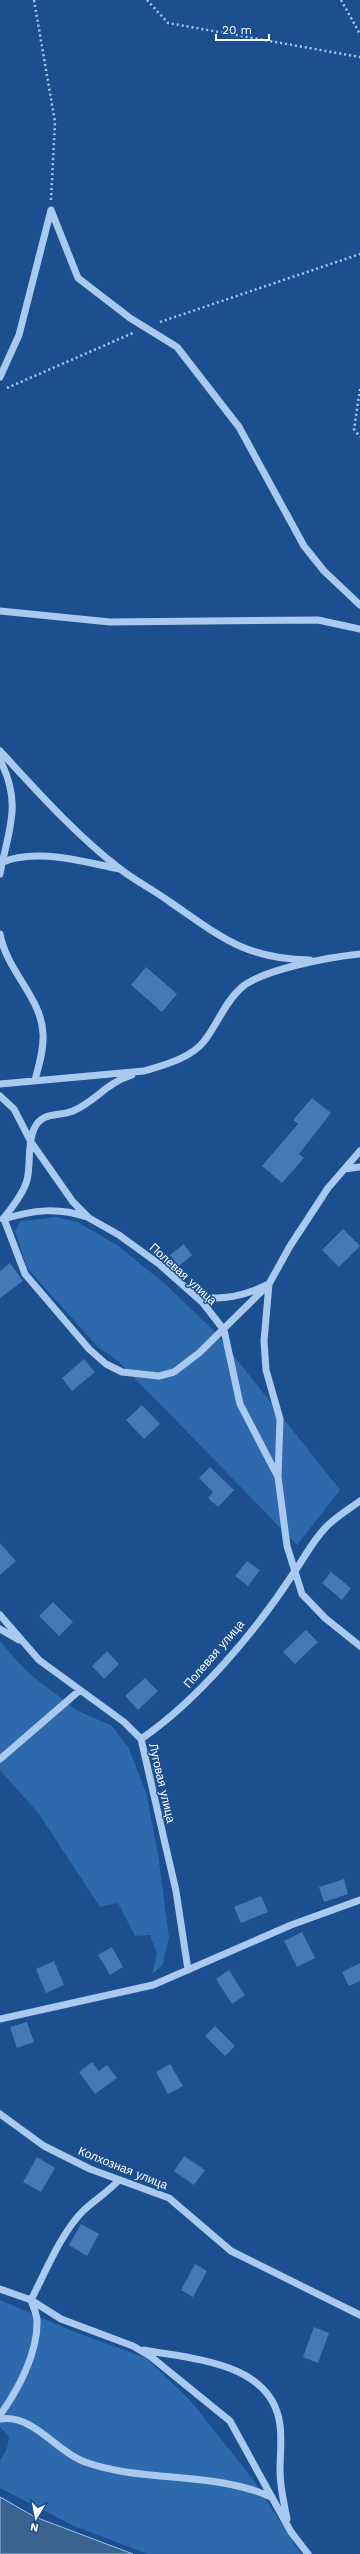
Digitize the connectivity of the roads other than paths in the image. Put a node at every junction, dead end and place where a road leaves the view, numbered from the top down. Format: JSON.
{"nodes":[{"id":1,"x":0,"y":377,"type":"edge"},
{"id":2,"x":360,"y":605,"type":"edge"},
{"id":3,"x":0,"y":611,"type":"edge"},
{"id":4,"x":360,"y":629,"type":"edge"},
{"id":5,"x":0,"y":751,"type":"edge"},
{"id":6,"x":0,"y":760,"type":"edge"},
{"id":7,"x":1,"y":863,"type":"edge"},
{"id":8,"x":120,"y":869,"type":"junction"},
{"id":9,"x":0,"y":874,"type":"edge"},
{"id":10,"x":0,"y":934,"type":"edge"},
{"id":11,"x":360,"y":954,"type":"edge"},
{"id":12,"x":320,"y":961,"type":"junction"},
{"id":13,"x":144,"y":1071,"type":"junction"},
{"id":14,"x":35,"y":1080,"type":"junction"},
{"id":15,"x":0,"y":1084,"type":"edge"},
{"id":16,"x":0,"y":1096,"type":"edge"},
{"id":17,"x":31,"y":1142,"type":"junction"},
{"id":18,"x":360,"y":1151,"type":"edge"},
{"id":19,"x":360,"y":1167,"type":"edge"},
{"id":20,"x":345,"y":1169,"type":"junction"},
{"id":21,"x":89,"y":1218,"type":"junction"},
{"id":22,"x":2,"y":1221,"type":"edge"},
{"id":23,"x":268,"y":1284,"type":"junction"},
{"id":24,"x":195,"y":1296,"type":"junction"},
{"id":25,"x":224,"y":1330,"type":"junction"},
{"id":26,"x":278,"y":1477,"type":"junction"},
{"id":27,"x":360,"y":1501,"type":"edge"},
{"id":28,"x":294,"y":1574,"type":"junction"},
{"id":29,"x":0,"y":1615,"type":"edge"},
{"id":30,"x":0,"y":1630,"type":"edge"},
{"id":31,"x":23,"y":1641,"type":"junction"},
{"id":32,"x":360,"y":1646,"type":"edge"},
{"id":33,"x":80,"y":1690,"type":"junction"},
{"id":34,"x":141,"y":1739,"type":"junction"},
{"id":35,"x":0,"y":1759,"type":"edge"},
{"id":36,"x":360,"y":1900,"type":"edge"},
{"id":37,"x":188,"y":1970,"type":"junction"},
{"id":38,"x":0,"y":2019,"type":"edge"},
{"id":39,"x":0,"y":2114,"type":"edge"},
{"id":40,"x":119,"y":2180,"type":"junction"},
{"id":41,"x":0,"y":2289,"type":"edge"},
{"id":42,"x":31,"y":2300,"type":"junction"},
{"id":43,"x":360,"y":2315,"type":"edge"},
{"id":44,"x":138,"y":2349,"type":"junction"},
{"id":45,"x":0,"y":2415,"type":"edge"},
{"id":46,"x":0,"y":2419,"type":"edge"},
{"id":47,"x":272,"y":2497,"type":"junction"},
{"id":48,"x":288,"y":2527,"type":"junction"},
{"id":49,"x":308,"y":2554,"type":"edge"}],
"edges":[{"from":1,"to":2,"type":"street"},
{"from":3,"to":4,"type":"street"},
{"from":5,"to":8,"type":"street"},
{"from":6,"to":7,"type":"street"},
{"from":7,"to":8,"type":"street"},
{"from":7,"to":9,"type":"street"},
{"from":8,"to":12,"type":"street"},
{"from":10,"to":14,"type":"street"},
{"from":11,"to":12,"type":"street"},
{"from":12,"to":13,"type":"street"},
{"from":13,"to":14,"type":"street"},
{"from":13,"to":17,"type":"street"},
{"from":14,"to":15,"type":"street"},
{"from":16,"to":17,"type":"street","name":"Полевая улица"},
{"from":17,"to":21,"type":"street","name":"Полевая улица"},
{"from":17,"to":22,"type":"street"},
{"from":18,"to":20,"type":"street"},
{"from":19,"to":20,"type":"street"},
{"from":20,"to":23,"type":"street"},
{"from":21,"to":22,"type":"street","name":"Полевая улица"},
{"from":21,"to":24,"type":"street","name":"Полевая улица"},
{"from":22,"to":25,"type":"street"},
{"from":23,"to":24,"type":"street"},
{"from":23,"to":25,"type":"street"},
{"from":23,"to":26,"type":"street"},
{"from":24,"to":25,"type":"street","name":"Полевая улица"},
{"from":25,"to":26,"type":"street","name":"Полевая улица"},
{"from":26,"to":28,"type":"street","name":"Полевая улица"},
{"from":27,"to":28,"type":"street","name":"Полевая улица"},
{"from":28,"to":32,"type":"street","name":"Полевая улица"},
{"from":28,"to":34,"type":"street","name":"Полевая улица"},
{"from":29,"to":31,"type":"street","name":"Луговая улица"},
{"from":30,"to":31,"type":"street"},
{"from":31,"to":33,"type":"street","name":"Луговая улица"},
{"from":33,"to":34,"type":"street","name":"Луговая улица"},
{"from":33,"to":35,"type":"street"},
{"from":34,"to":37,"type":"street","name":"Луговая улица"},
{"from":36,"to":37,"type":"street"},
{"from":37,"to":38,"type":"street"},
{"from":39,"to":40,"type":"street","name":"Колхозная улица"},
{"from":40,"to":42,"type":"street"},
{"from":40,"to":43,"type":"street","name":"Колхозная улица"},
{"from":41,"to":42,"type":"street"},
{"from":42,"to":44,"type":"street"},
{"from":42,"to":45,"type":"street"},
{"from":44,"to":47,"type":"street"},
{"from":44,"to":48,"type":"street"},
{"from":46,"to":47,"type":"street"},
{"from":47,"to":48,"type":"street"},
{"from":48,"to":49,"type":"street"}]}
